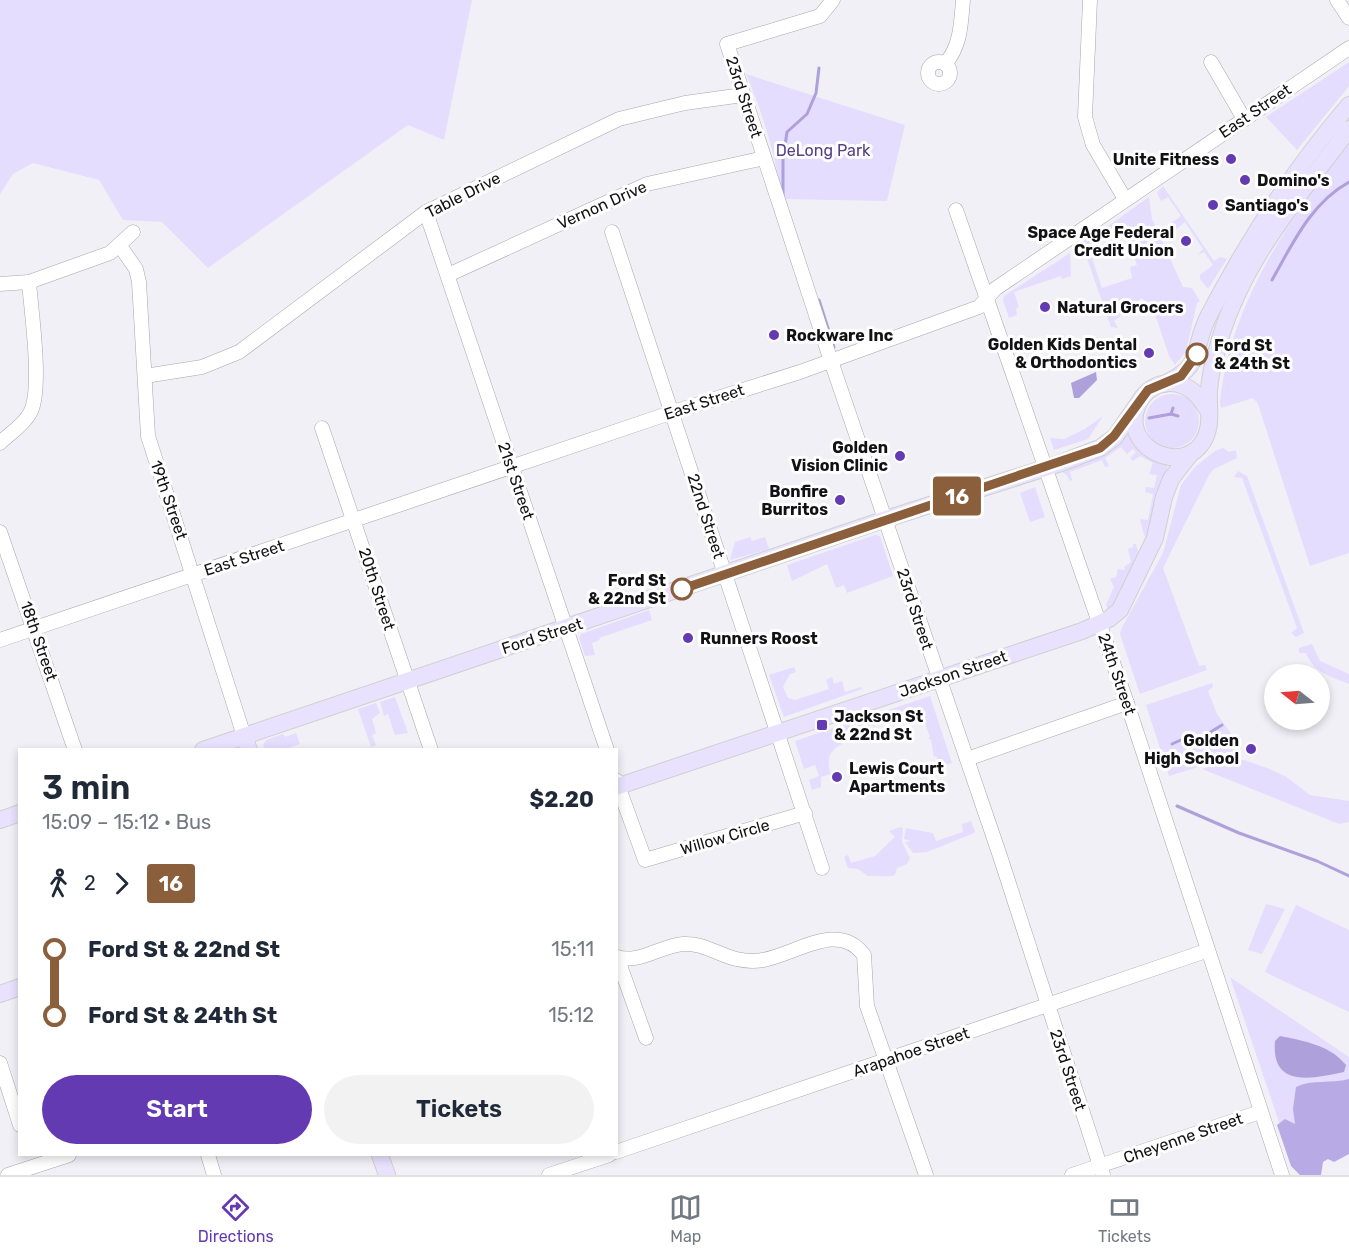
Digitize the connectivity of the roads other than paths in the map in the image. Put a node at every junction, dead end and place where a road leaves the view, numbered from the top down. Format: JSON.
{"nodes":[{"id":1,"x":833,"y":0,"type":"edge"},
{"id":2,"x":963,"y":0,"type":"edge"},
{"id":3,"x":1090,"y":0,"type":"edge"},
{"id":4,"x":1337,"y":0,"type":"edge"},
{"id":5,"x":1349,"y":18,"type":"edge"},
{"id":6,"x":1349,"y":48,"type":"edge"},
{"id":7,"x":1211,"y":62,"type":"dead end"},
{"id":8,"x":945,"y":64,"type":"dead end"},
{"id":9,"x":743,"y":95,"type":"junction"},
{"id":10,"x":1349,"y":105,"type":"edge"},
{"id":11,"x":1244,"y":118,"type":"junction"},
{"id":12,"x":1349,"y":129,"type":"edge"},
{"id":13,"x":764,"y":158,"type":"junction"},
{"id":14,"x":1125,"y":200,"type":"junction"},
{"id":15,"x":956,"y":210,"type":"dead end"},
{"id":16,"x":426,"y":212,"type":"junction"},
{"id":17,"x":133,"y":232,"type":"dead end"},
{"id":18,"x":612,"y":232,"type":"dead end"},
{"id":19,"x":120,"y":246,"type":"junction"},
{"id":20,"x":448,"y":275,"type":"junction"},
{"id":21,"x":29,"y":282,"type":"junction"},
{"id":22,"x":0,"y":284,"type":"edge"},
{"id":23,"x":987,"y":299,"type":"junction"},
{"id":24,"x":831,"y":361,"type":"junction"},
{"id":25,"x":145,"y":376,"type":"junction"},
{"id":26,"x":1163,"y":384,"type":"junction"},
{"id":27,"x":1137,"y":405,"type":"junction"},
{"id":28,"x":1209,"y":411,"type":"junction"},
{"id":29,"x":673,"y":412,"type":"junction"},
{"id":30,"x":322,"y":428,"type":"dead end"},
{"id":31,"x":0,"y":443,"type":"edge"},
{"id":32,"x":1191,"y":453,"type":"junction"},
{"id":33,"x":510,"y":467,"type":"junction"},
{"id":34,"x":1044,"y":469,"type":"junction"},
{"id":35,"x":886,"y":519,"type":"junction"},
{"id":36,"x":354,"y":521,"type":"junction"},
{"id":37,"x":0,"y":532,"type":"edge"},
{"id":38,"x":194,"y":574,"type":"junction"},
{"id":39,"x":725,"y":574,"type":"junction"},
{"id":40,"x":1099,"y":624,"type":"junction"},
{"id":41,"x":565,"y":628,"type":"junction"},
{"id":42,"x":35,"y":629,"type":"junction"},
{"id":43,"x":0,"y":640,"type":"edge"},
{"id":44,"x":938,"y":679,"type":"junction"},
{"id":45,"x":407,"y":680,"type":"junction"},
{"id":46,"x":1127,"y":703,"type":"junction"},
{"id":47,"x":779,"y":734,"type":"junction"},
{"id":48,"x":247,"y":743,"type":"edge"},
{"id":49,"x":74,"y":748,"type":"edge"},
{"id":50,"x":216,"y":748,"type":"edge"},
{"id":51,"x":429,"y":748,"type":"edge"},
{"id":52,"x":606,"y":748,"type":"edge"},
{"id":53,"x":967,"y":759,"type":"junction"},
{"id":54,"x":618,"y":785,"type":"edge"},
{"id":55,"x":618,"y":788,"type":"edge"},
{"id":56,"x":806,"y":813,"type":"junction"},
{"id":57,"x":18,"y":814,"type":"edge"},
{"id":58,"x":0,"y":820,"type":"edge"},
{"id":59,"x":822,"y":868,"type":"dead end"},
{"id":60,"x":1206,"y":951,"type":"junction"},
{"id":61,"x":618,"y":957,"type":"edge"},
{"id":62,"x":618,"y":960,"type":"edge"},
{"id":63,"x":18,"y":988,"type":"edge"},
{"id":64,"x":0,"y":994,"type":"edge"},
{"id":65,"x":1047,"y":1006,"type":"junction"},
{"id":66,"x":646,"y":1038,"type":"dead end"},
{"id":67,"x":888,"y":1060,"type":"junction"},
{"id":68,"x":0,"y":1064,"type":"edge"},
{"id":69,"x":1260,"y":1112,"type":"junction"},
{"id":70,"x":18,"y":1119,"type":"edge"},
{"id":71,"x":618,"y":1151,"type":"edge"},
{"id":72,"x":65,"y":1156,"type":"edge"},
{"id":73,"x":208,"y":1156,"type":"edge"},
{"id":74,"x":380,"y":1156,"type":"edge"},
{"id":75,"x":391,"y":1156,"type":"edge"},
{"id":76,"x":605,"y":1156,"type":"edge"},
{"id":77,"x":33,"y":1165,"type":"edge"},
{"id":78,"x":570,"y":1166,"type":"edge"},
{"id":79,"x":1102,"y":1170,"type":"edge"},
{"id":80,"x":8,"y":1175,"type":"edge"},
{"id":81,"x":214,"y":1175,"type":"edge"},
{"id":82,"x":387,"y":1175,"type":"edge"},
{"id":83,"x":398,"y":1175,"type":"edge"},
{"id":84,"x":549,"y":1175,"type":"edge"},
{"id":85,"x":926,"y":1175,"type":"edge"},
{"id":86,"x":1072,"y":1175,"type":"edge"},
{"id":87,"x":1282,"y":1175,"type":"edge"}],
"edges":[{"from":1,"to":9,"type":"street","name":"23rd Street"},
{"from":2,"to":8,"type":"street"},
{"from":3,"to":14,"type":"street"},
{"from":4,"to":5,"type":"street"},
{"from":6,"to":11,"type":"street","name":"East Street"},
{"from":7,"to":11,"type":"street"},
{"from":9,"to":13,"type":"street","name":"23rd Street"},
{"from":9,"to":16,"type":"street","name":"Table Drive"},
{"from":10,"to":26,"type":"main road"},
{"from":11,"to":14,"type":"street","name":"East Street"},
{"from":12,"to":28,"type":"main road"},
{"from":13,"to":20,"type":"street","name":"Vernon Drive"},
{"from":13,"to":24,"type":"street","name":"23rd Street"},
{"from":14,"to":23,"type":"street","name":"East Street"},
{"from":15,"to":23,"type":"street","name":"24th Street"},
{"from":16,"to":20,"type":"street","name":"21st Street"},
{"from":16,"to":25,"type":"street","name":"Table Drive"},
{"from":17,"to":19,"type":"street"},
{"from":18,"to":29,"type":"street","name":"22nd Street"},
{"from":19,"to":21,"type":"street"},
{"from":19,"to":25,"type":"street","name":"19th Street"},
{"from":20,"to":33,"type":"street","name":"21st Street"},
{"from":21,"to":22,"type":"street"},
{"from":21,"to":31,"type":"street"},
{"from":23,"to":24,"type":"street","name":"East Street"},
{"from":23,"to":34,"type":"street","name":"24th Street"},
{"from":24,"to":29,"type":"street","name":"East Street"},
{"from":24,"to":35,"type":"street","name":"23rd Street"},
{"from":25,"to":38,"type":"street","name":"19th Street"},
{"from":26,"to":27,"type":"main road"},
{"from":26,"to":28,"type":"main road"},
{"from":27,"to":32,"type":"main road"},
{"from":27,"to":34,"type":"main road","name":"Ford Street"},
{"from":28,"to":32,"type":"main road"},
{"from":29,"to":33,"type":"street","name":"East Street"},
{"from":29,"to":39,"type":"street","name":"22nd Street"},
{"from":30,"to":36,"type":"street","name":"20th Street"},
{"from":32,"to":40,"type":"main road","name":"Jackson Street"},
{"from":33,"to":36,"type":"street","name":"East Street"},
{"from":33,"to":41,"type":"street","name":"21st Street"},
{"from":34,"to":35,"type":"main road","name":"Ford Street"},
{"from":34,"to":40,"type":"street","name":"24th Street"},
{"from":35,"to":39,"type":"main road","name":"Ford Street"},
{"from":35,"to":44,"type":"street","name":"23rd Street"},
{"from":36,"to":38,"type":"street","name":"East Street"},
{"from":36,"to":45,"type":"street","name":"20th Street"},
{"from":37,"to":42,"type":"street","name":"18th Street"},
{"from":38,"to":42,"type":"street","name":"East Street"},
{"from":38,"to":48,"type":"street","name":"19th Street"},
{"from":39,"to":41,"type":"main road","name":"Ford Street"},
{"from":39,"to":47,"type":"street","name":"22nd Street"},
{"from":40,"to":44,"type":"main road","name":"Jackson Street"},
{"from":40,"to":46,"type":"street","name":"24th Street"},
{"from":41,"to":45,"type":"main road","name":"Ford Street"},
{"from":41,"to":52,"type":"street","name":"21st Street"},
{"from":42,"to":43,"type":"street","name":"East Street"},
{"from":42,"to":49,"type":"street","name":"18th Street"},
{"from":44,"to":47,"type":"main road","name":"Jackson Street"},
{"from":44,"to":53,"type":"street","name":"23rd Street"},
{"from":45,"to":48,"type":"main road","name":"Ford Street"},
{"from":45,"to":51,"type":"street","name":"20th Street"},
{"from":46,"to":53,"type":"street"},
{"from":46,"to":60,"type":"street","name":"24th Street"},
{"from":47,"to":54,"type":"main road","name":"Jackson Street"},
{"from":47,"to":56,"type":"street","name":"22nd Street"},
{"from":48,"to":50,"type":"main road","name":"Ford Street"},
{"from":53,"to":65,"type":"street","name":"23rd Street"},
{"from":55,"to":56,"type":"street","name":"Willow Circle"},
{"from":56,"to":59,"type":"street","name":"22nd Street"},
{"from":57,"to":58,"type":"main road"},
{"from":60,"to":65,"type":"street","name":"Arapahoe Street"},
{"from":60,"to":69,"type":"street","name":"24th Street"},
{"from":61,"to":67,"type":"street"},
{"from":62,"to":66,"type":"street"},
{"from":63,"to":64,"type":"main road"},
{"from":65,"to":67,"type":"street","name":"Arapahoe Street"},
{"from":65,"to":79,"type":"street","name":"23rd Street"},
{"from":67,"to":71,"type":"street","name":"Arapahoe Street"},
{"from":67,"to":85,"type":"street"},
{"from":68,"to":70,"type":"street"},
{"from":69,"to":79,"type":"street","name":"Cheyenne Street"},
{"from":69,"to":87,"type":"street","name":"24th Street"},
{"from":72,"to":77,"type":"street"},
{"from":73,"to":81,"type":"street"},
{"from":74,"to":82,"type":"main road"},
{"from":75,"to":83,"type":"main road"},
{"from":76,"to":78,"type":"street"},
{"from":77,"to":80,"type":"street"},
{"from":78,"to":84,"type":"street"},
{"from":79,"to":86,"type":"street","name":"Cheyenne Street"}]}
